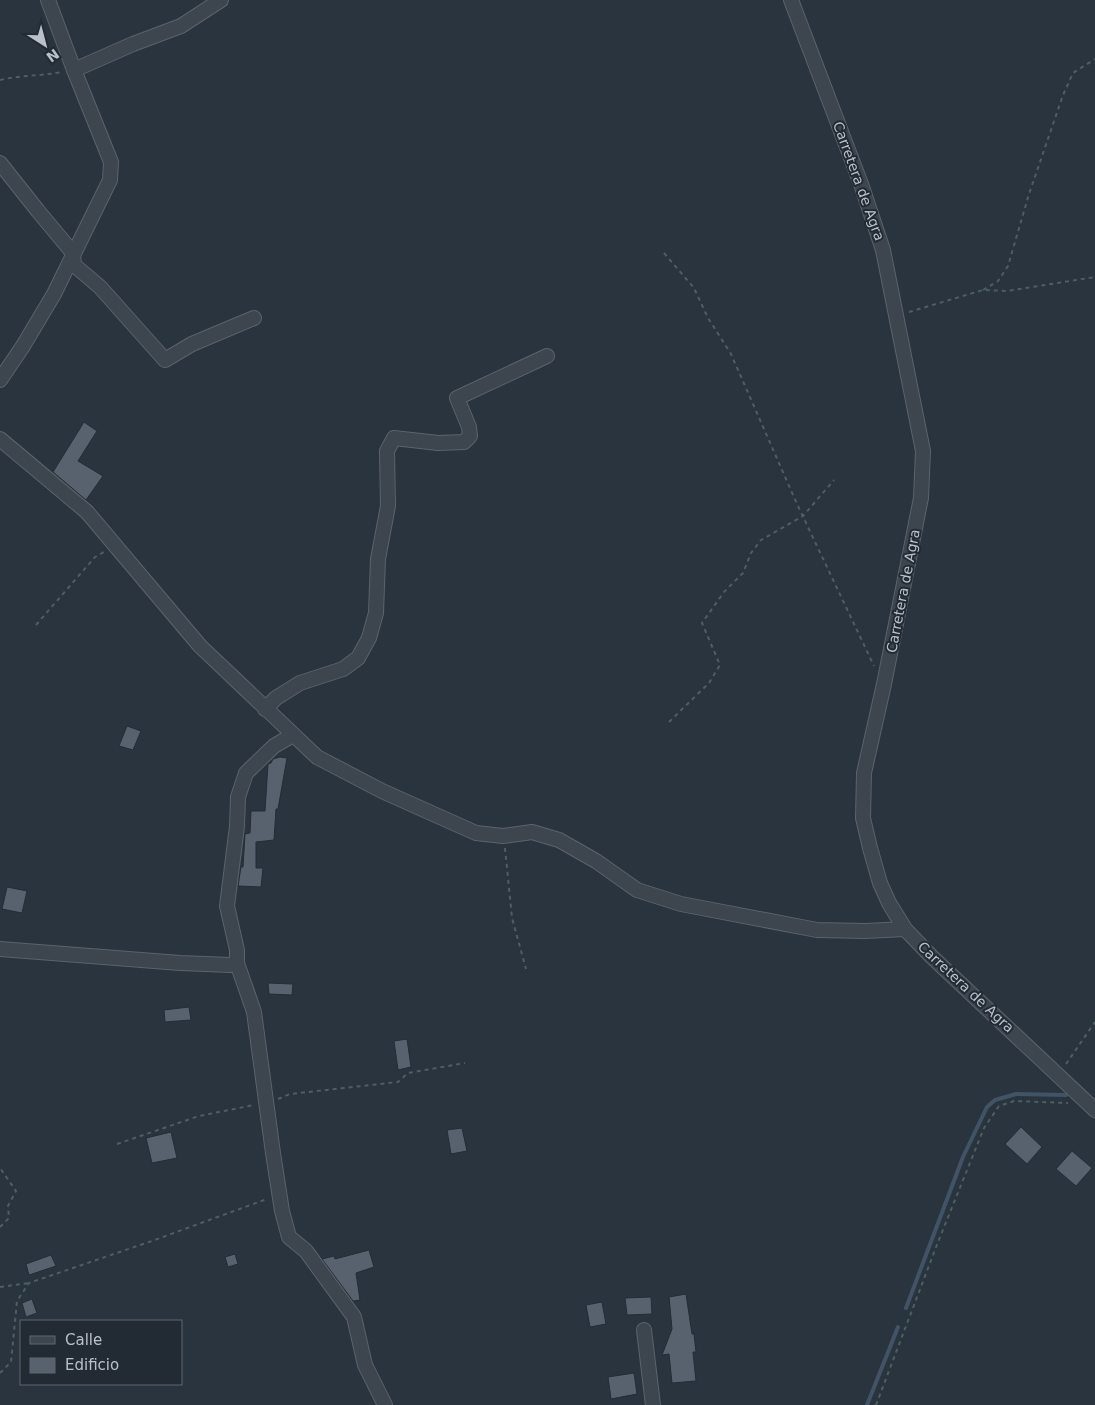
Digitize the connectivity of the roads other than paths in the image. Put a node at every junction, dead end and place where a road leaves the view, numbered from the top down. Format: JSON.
{"nodes":[{"id":1,"x":48,"y":0,"type":"edge"},
{"id":2,"x":221,"y":0,"type":"edge"},
{"id":3,"x":791,"y":0,"type":"edge"},
{"id":4,"x":74,"y":70,"type":"junction"},
{"id":5,"x":0,"y":163,"type":"edge"},
{"id":6,"x":73,"y":253,"type":"junction"},
{"id":7,"x":254,"y":318,"type":"dead end"},
{"id":8,"x":547,"y":356,"type":"dead end"},
{"id":9,"x":0,"y":380,"type":"edge"},
{"id":10,"x":0,"y":438,"type":"edge"},
{"id":11,"x":265,"y":710,"type":"junction"},
{"id":12,"x":293,"y":735,"type":"junction"},
{"id":13,"x":905,"y":928,"type":"junction"},
{"id":14,"x":0,"y":949,"type":"edge"},
{"id":15,"x":237,"y":963,"type":"junction"},
{"id":16,"x":1091,"y":1107,"type":"edge"},
{"id":17,"x":644,"y":1330,"type":"dead end"},
{"id":18,"x":385,"y":1405,"type":"edge"},
{"id":19,"x":653,"y":1405,"type":"edge"}],
"edges":[{"from":1,"to":4,"type":"street"},
{"from":2,"to":4,"type":"street"},
{"from":3,"to":13,"type":"street","name":"Carretera de Agra"},
{"from":4,"to":6,"type":"street"},
{"from":5,"to":6,"type":"street"},
{"from":6,"to":7,"type":"street"},
{"from":6,"to":9,"type":"street"},
{"from":8,"to":11,"type":"street"},
{"from":10,"to":11,"type":"street"},
{"from":11,"to":12,"type":"street"},
{"from":12,"to":13,"type":"street"},
{"from":12,"to":15,"type":"street"},
{"from":13,"to":16,"type":"street","name":"Carretera de Agra"},
{"from":14,"to":15,"type":"street"},
{"from":15,"to":18,"type":"street"},
{"from":17,"to":19,"type":"street"}]}
